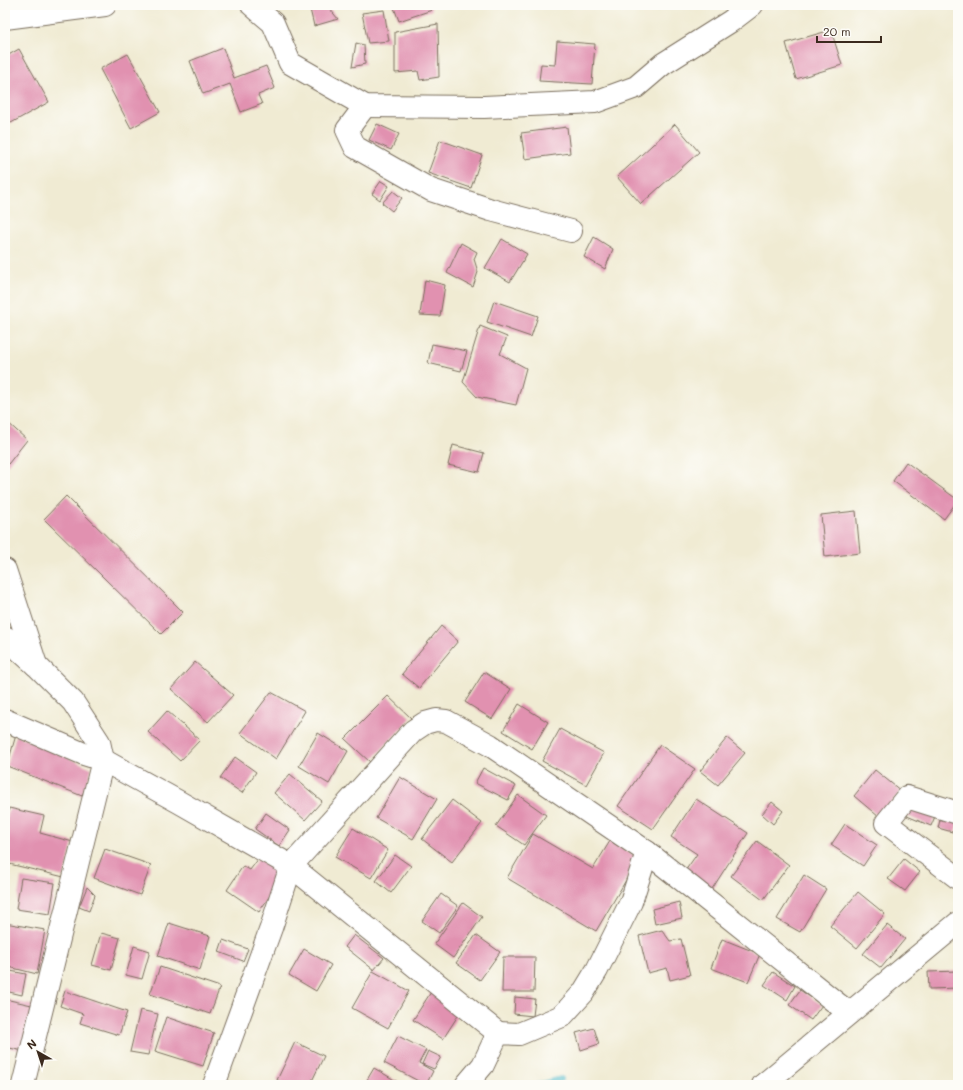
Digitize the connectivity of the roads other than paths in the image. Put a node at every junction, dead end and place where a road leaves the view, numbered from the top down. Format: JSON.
{"nodes":[{"id":1,"x":105,"y":5,"type":"edge"},
{"id":2,"x":252,"y":5,"type":"edge"},
{"id":3,"x":752,"y":5,"type":"edge"},
{"id":4,"x":5,"y":18,"type":"edge"},
{"id":5,"x":365,"y":106,"type":"junction"},
{"id":6,"x":571,"y":231,"type":"dead end"},
{"id":7,"x":5,"y":570,"type":"edge"},
{"id":8,"x":5,"y":637,"type":"edge"},
{"id":9,"x":37,"y":666,"type":"junction"},
{"id":10,"x":5,"y":720,"type":"edge"},
{"id":11,"x":103,"y":760,"type":"junction"},
{"id":12,"x":958,"y":813,"type":"edge"},
{"id":13,"x":647,"y":852,"type":"junction"},
{"id":14,"x":291,"y":866,"type":"junction"},
{"id":15,"x":958,"y":878,"type":"edge"},
{"id":16,"x":958,"y":923,"type":"edge"},
{"id":17,"x":849,"y":1013,"type":"junction"},
{"id":18,"x":498,"y":1033,"type":"junction"},
{"id":19,"x":5,"y":1084,"type":"edge"},
{"id":20,"x":10,"y":1085,"type":"edge"},
{"id":21,"x":23,"y":1085,"type":"edge"},
{"id":22,"x":214,"y":1085,"type":"edge"},
{"id":23,"x":466,"y":1085,"type":"edge"},
{"id":24,"x":762,"y":1085,"type":"edge"}],
"edges":[{"from":1,"to":4,"type":"street"},
{"from":2,"to":5,"type":"street"},
{"from":3,"to":5,"type":"street"},
{"from":5,"to":6,"type":"street"},
{"from":7,"to":9,"type":"street"},
{"from":8,"to":9,"type":"street"},
{"from":9,"to":11,"type":"street"},
{"from":10,"to":11,"type":"street"},
{"from":11,"to":14,"type":"street"},
{"from":11,"to":21,"type":"street"},
{"from":12,"to":15,"type":"street"},
{"from":13,"to":14,"type":"street"},
{"from":13,"to":17,"type":"street"},
{"from":13,"to":18,"type":"street"},
{"from":14,"to":18,"type":"street"},
{"from":14,"to":22,"type":"street"},
{"from":16,"to":17,"type":"street"},
{"from":17,"to":24,"type":"street"},
{"from":18,"to":23,"type":"street"},
{"from":19,"to":20,"type":"street"}]}
